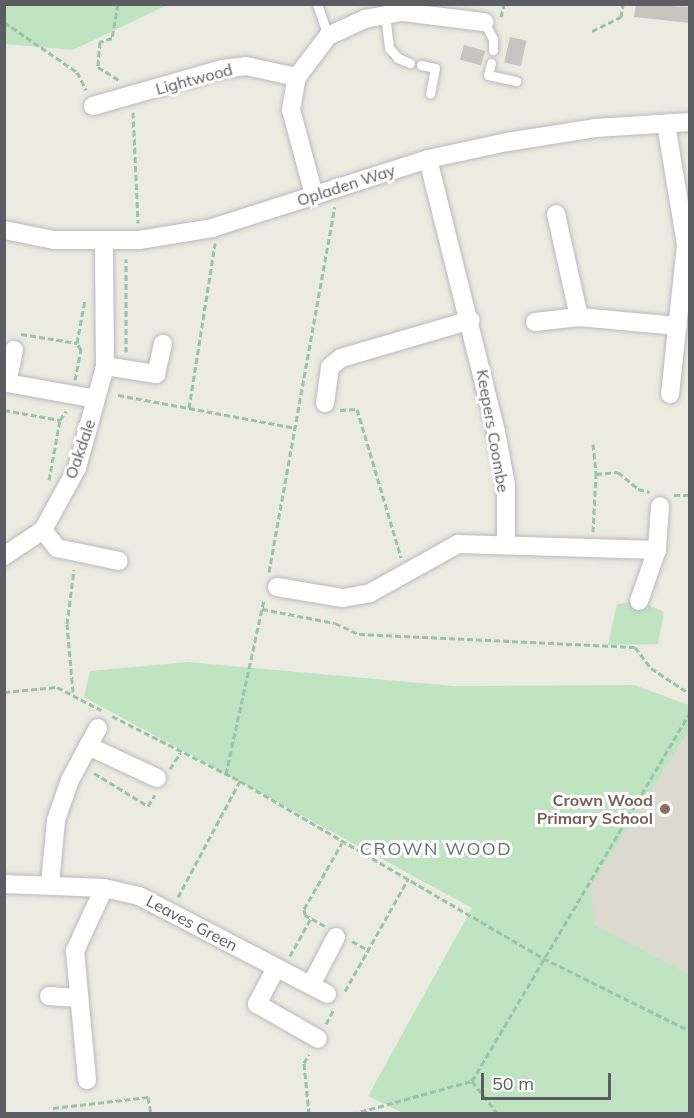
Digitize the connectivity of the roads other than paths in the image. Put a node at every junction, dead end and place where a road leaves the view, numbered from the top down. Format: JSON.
{"nodes":[{"id":1,"x":317,"y":4,"type":"edge"},
{"id":2,"x":385,"y":15,"type":"junction"},
{"id":3,"x":484,"y":22,"type":"joint"},
{"id":4,"x":328,"y":36,"type":"junction"},
{"id":5,"x":493,"y":50,"type":"dead end"},
{"id":6,"x":410,"y":63,"type":"dead end"},
{"id":7,"x":491,"y":63,"type":"dead end"},
{"id":8,"x":421,"y":65,"type":"dead end"},
{"id":9,"x":297,"y":77,"type":"junction"},
{"id":10,"x":516,"y":81,"type":"dead end"},
{"id":11,"x":430,"y":94,"type":"dead end"},
{"id":12,"x":93,"y":106,"type":"road end"},
{"id":13,"x":690,"y":122,"type":"edge"},
{"id":14,"x":666,"y":124,"type":"junction"},
{"id":15,"x":428,"y":159,"type":"junction"},
{"id":16,"x":314,"y":195,"type":"junction"},
{"id":17,"x":556,"y":214,"type":"dead end"},
{"id":18,"x":4,"y":230,"type":"edge"},
{"id":19,"x":104,"y":243,"type":"junction"},
{"id":20,"x":579,"y":317,"type":"junction"},
{"id":21,"x":471,"y":320,"type":"junction"},
{"id":22,"x":535,"y":322,"type":"dead end"},
{"id":23,"x":678,"y":326,"type":"junction"},
{"id":24,"x":14,"y":342,"type":"road end"},
{"id":25,"x":163,"y":344,"type":"dead end"},
{"id":26,"x":105,"y":366,"type":"junction"},
{"id":27,"x":670,"y":393,"type":"dead end"},
{"id":28,"x":96,"y":399,"type":"junction"},
{"id":29,"x":329,"y":406,"type":"road end"},
{"id":30,"x":664,"y":498,"type":"road end"},
{"id":31,"x":43,"y":530,"type":"junction"},
{"id":32,"x":506,"y":544,"type":"junction"},
{"id":33,"x":657,"y":550,"type":"junction"},
{"id":34,"x":4,"y":556,"type":"edge"},
{"id":35,"x":119,"y":561,"type":"dead end"},
{"id":36,"x":269,"y":588,"type":"road end"},
{"id":37,"x":639,"y":601,"type":"dead end"},
{"id":38,"x":98,"y":728,"type":"dead end"},
{"id":39,"x":88,"y":746,"type":"junction"},
{"id":40,"x":157,"y":778,"type":"dead end"},
{"id":41,"x":4,"y":884,"type":"edge"},
{"id":42,"x":50,"y":884,"type":"junction"},
{"id":43,"x":104,"y":888,"type":"junction"},
{"id":44,"x":337,"y":935,"type":"road end"},
{"id":45,"x":279,"y":969,"type":"junction"},
{"id":46,"x":310,"y":985,"type":"junction"},
{"id":47,"x":327,"y":994,"type":"dead end"},
{"id":48,"x":49,"y":996,"type":"dead end"},
{"id":49,"x":78,"y":998,"type":"junction"},
{"id":50,"x":318,"y":1038,"type":"road end"},
{"id":51,"x":87,"y":1080,"type":"dead end"}],
"edges":[{"from":1,"to":4,"type":"lane"},
{"from":2,"to":3,"type":"street"},
{"from":2,"to":4,"type":"street"},
{"from":2,"to":6,"type":"lane"},
{"from":3,"to":5,"type":"lane"},
{"from":4,"to":9,"type":"street"},
{"from":7,"to":10,"type":"lane"},
{"from":8,"to":11,"type":"lane"},
{"from":9,"to":12,"type":"street","name":"Lightwood"},
{"from":9,"to":16,"type":"street"},
{"from":13,"to":14,"type":"street","name":"Opladen Way"},
{"from":14,"to":15,"type":"street","name":"Opladen Way"},
{"from":14,"to":23,"type":"street"},
{"from":15,"to":16,"type":"street","name":"Opladen Way"},
{"from":15,"to":21,"type":"street","name":"Keepers Coombe"},
{"from":16,"to":19,"type":"street","name":"Opladen Way"},
{"from":17,"to":20,"type":"street"},
{"from":18,"to":19,"type":"street","name":"Opladen Way"},
{"from":19,"to":26,"type":"street","name":"Oakdale"},
{"from":20,"to":22,"type":"street"},
{"from":20,"to":23,"type":"street"},
{"from":21,"to":29,"type":"street"},
{"from":21,"to":32,"type":"street","name":"Keepers Coombe"},
{"from":23,"to":27,"type":"street"},
{"from":24,"to":28,"type":"street","name":"Oakdale"},
{"from":25,"to":26,"type":"street"},
{"from":26,"to":28,"type":"street","name":"Oakdale"},
{"from":28,"to":31,"type":"street","name":"Oakdale"},
{"from":30,"to":33,"type":"street"},
{"from":31,"to":34,"type":"street","name":"Oakdale"},
{"from":31,"to":35,"type":"street"},
{"from":32,"to":33,"type":"street"},
{"from":32,"to":36,"type":"street"},
{"from":33,"to":37,"type":"street"},
{"from":38,"to":39,"type":"street"},
{"from":39,"to":40,"type":"street"},
{"from":39,"to":42,"type":"street"},
{"from":41,"to":42,"type":"street","name":"Leaves Green"},
{"from":42,"to":43,"type":"street","name":"Leaves Green"},
{"from":43,"to":45,"type":"street","name":"Leaves Green"},
{"from":43,"to":49,"type":"street"},
{"from":44,"to":46,"type":"street"},
{"from":45,"to":46,"type":"street","name":"Leaves Green"},
{"from":45,"to":50,"type":"street"},
{"from":46,"to":47,"type":"street","name":"Leaves Green"},
{"from":48,"to":49,"type":"street"},
{"from":49,"to":51,"type":"street"}]}
